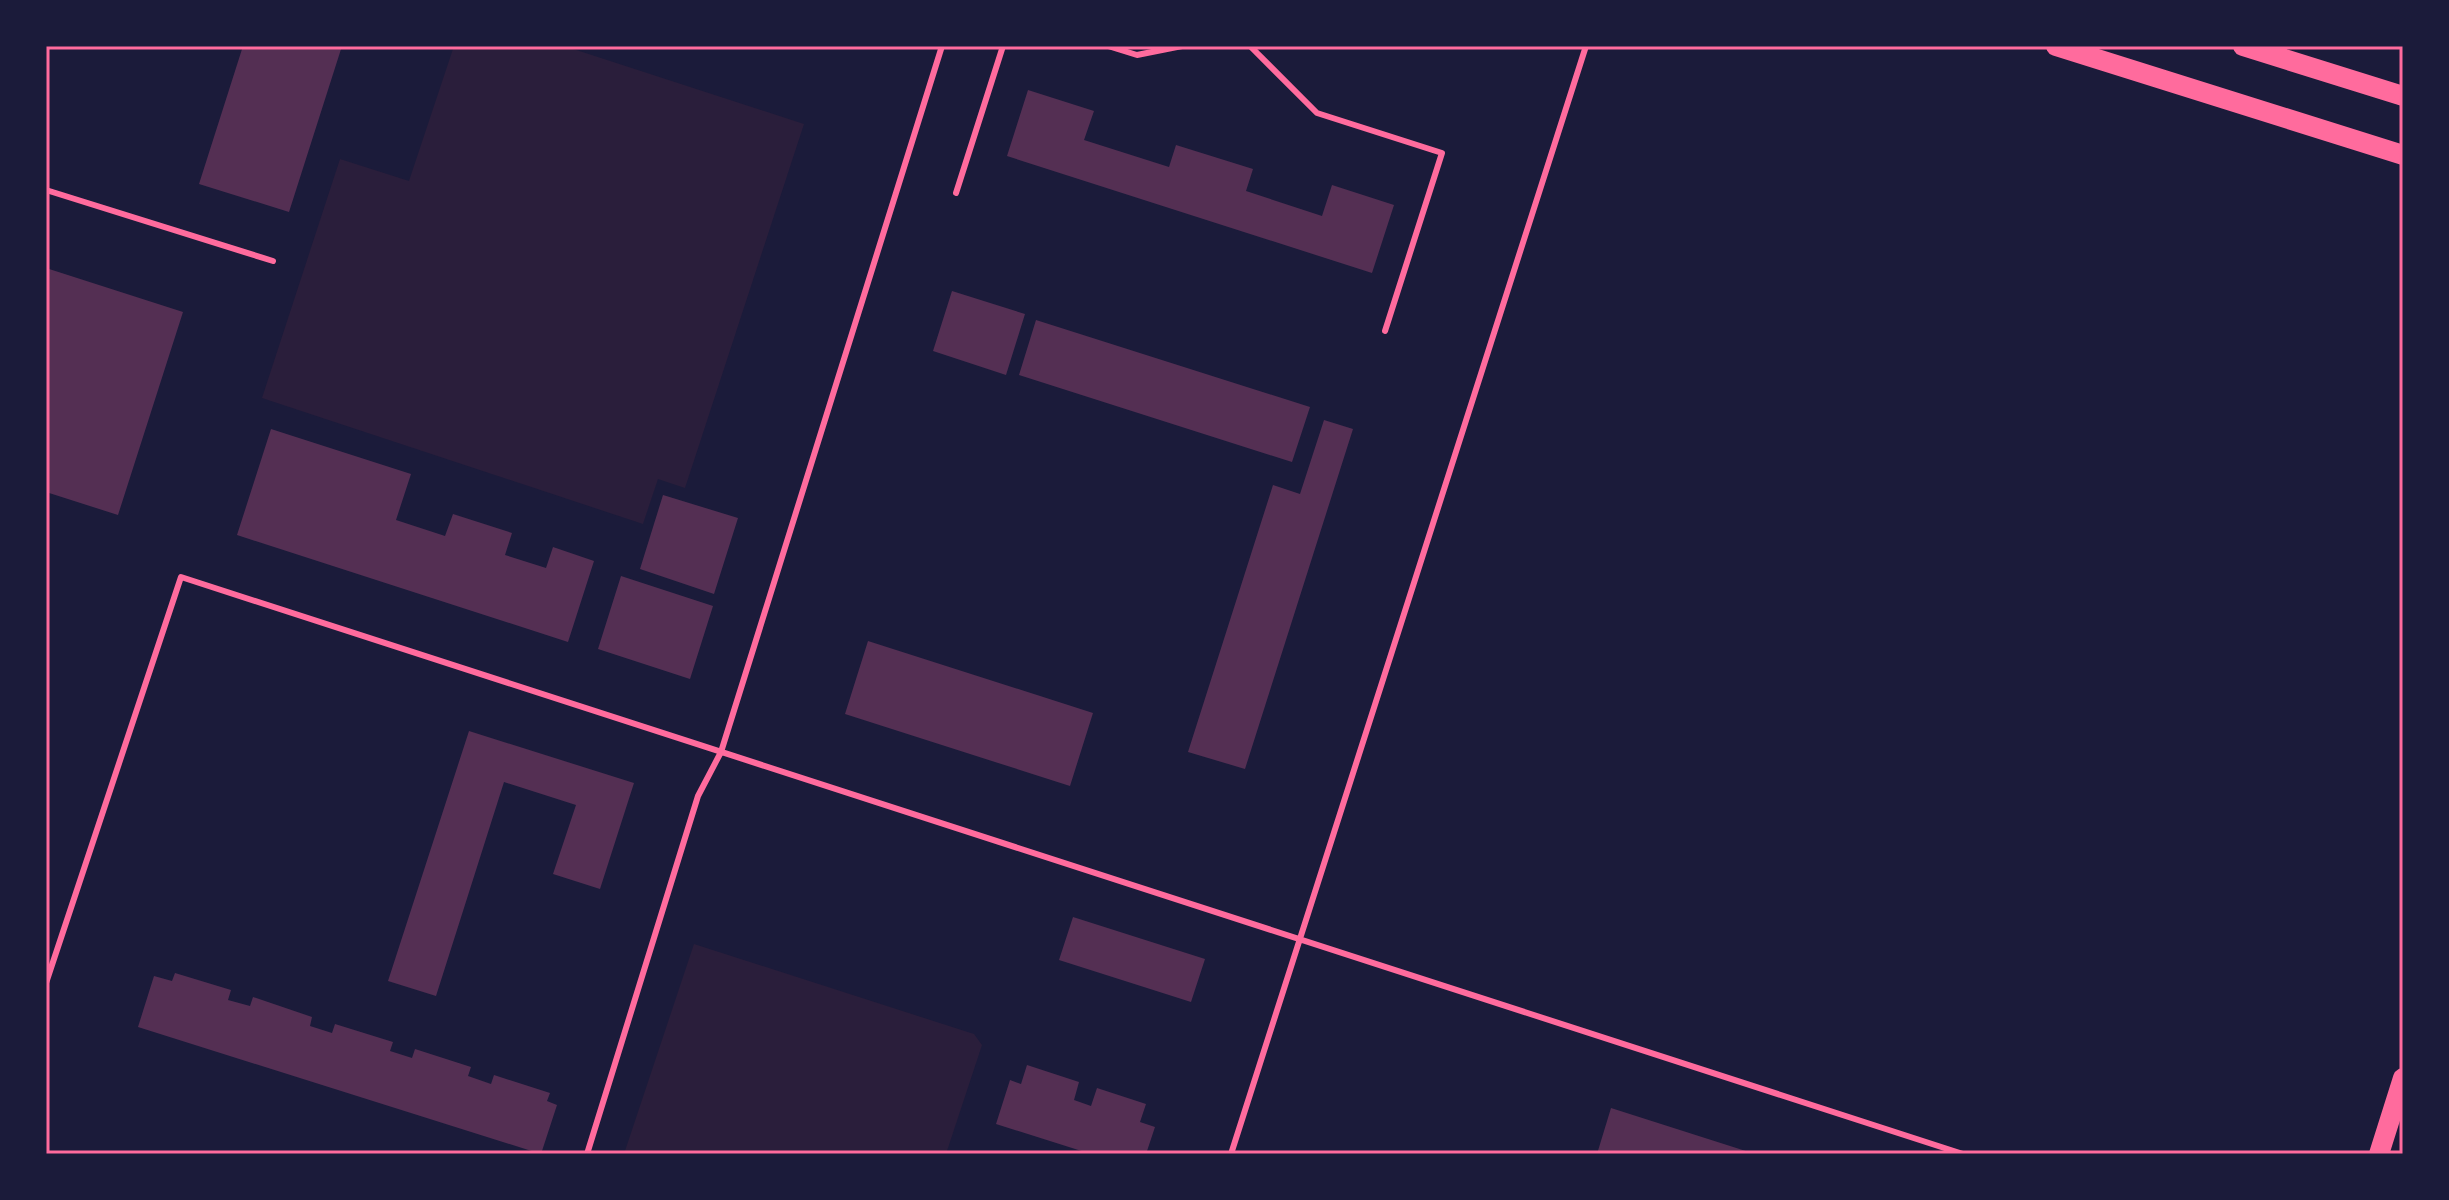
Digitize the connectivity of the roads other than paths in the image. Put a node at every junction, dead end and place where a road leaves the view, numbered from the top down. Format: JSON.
{"nodes":[{"id":1,"x":942,"y":46,"type":"edge"},
{"id":2,"x":1003,"y":46,"type":"edge"},
{"id":3,"x":1108,"y":46,"type":"edge"},
{"id":4,"x":1182,"y":46,"type":"edge"},
{"id":5,"x":1250,"y":46,"type":"edge"},
{"id":6,"x":1586,"y":46,"type":"edge"},
{"id":7,"x":2056,"y":46,"type":"edge"},
{"id":8,"x":2243,"y":46,"type":"edge"},
{"id":9,"x":2403,"y":96,"type":"edge"},
{"id":10,"x":2403,"y":155,"type":"edge"},
{"id":11,"x":46,"y":190,"type":"edge"},
{"id":12,"x":956,"y":193,"type":"dead end"},
{"id":13,"x":273,"y":261,"type":"dead end"},
{"id":14,"x":1385,"y":331,"type":"dead end"},
{"id":15,"x":721,"y":752,"type":"junction"},
{"id":16,"x":1299,"y":939,"type":"junction"},
{"id":17,"x":46,"y":983,"type":"edge"},
{"id":18,"x":2403,"y":1078,"type":"edge"},
{"id":19,"x":1939,"y":1146,"type":"junction"},
{"id":20,"x":587,"y":1154,"type":"edge"},
{"id":21,"x":1231,"y":1154,"type":"edge"},
{"id":22,"x":1936,"y":1154,"type":"edge"},
{"id":23,"x":1963,"y":1154,"type":"edge"},
{"id":24,"x":2379,"y":1154,"type":"edge"}],
"edges":[{"from":1,"to":15,"type":"lane"},
{"from":2,"to":12,"type":"lane"},
{"from":3,"to":4,"type":"lane"},
{"from":5,"to":14,"type":"lane"},
{"from":6,"to":16,"type":"lane"},
{"from":7,"to":10,"type":"main road"},
{"from":8,"to":9,"type":"main road"},
{"from":11,"to":13,"type":"lane"},
{"from":15,"to":16,"type":"lane"},
{"from":15,"to":17,"type":"lane"},
{"from":15,"to":20,"type":"lane"},
{"from":16,"to":19,"type":"lane"},
{"from":16,"to":21,"type":"lane"},
{"from":18,"to":24,"type":"main road"},
{"from":19,"to":22,"type":"lane"},
{"from":19,"to":23,"type":"lane"}]}
